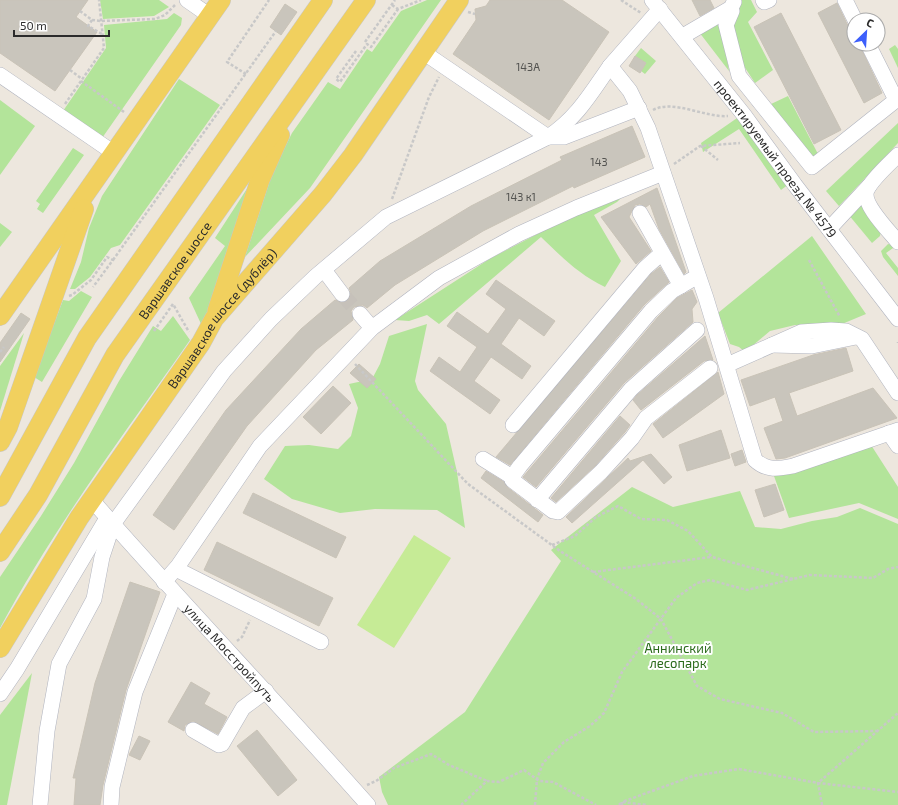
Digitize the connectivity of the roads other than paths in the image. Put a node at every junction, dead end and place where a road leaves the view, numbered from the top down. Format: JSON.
{"nodes":[{"id":1,"x":187,"y":0,"type":"edge"},
{"id":2,"x":221,"y":0,"type":"edge"},
{"id":3,"x":323,"y":0,"type":"edge"},
{"id":4,"x":366,"y":0,"type":"edge"},
{"id":5,"x":459,"y":0,"type":"edge"},
{"id":6,"x":763,"y":0,"type":"edge"},
{"id":7,"x":769,"y":0,"type":"edge"},
{"id":8,"x":845,"y":0,"type":"edge"},
{"id":9,"x":733,"y":4,"type":"edge"},
{"id":10,"x":656,"y":5,"type":"edge"},
{"id":11,"x":852,"y":12,"type":"edge"},
{"id":12,"x":210,"y":16,"type":"junction"},
{"id":13,"x":683,"y":36,"type":"junction"},
{"id":14,"x":872,"y":52,"type":"edge"},
{"id":15,"x":434,"y":59,"type":"junction"},
{"id":16,"x":610,"y":66,"type":"junction"},
{"id":17,"x":313,"y":74,"type":"junction"},
{"id":18,"x":0,"y":75,"type":"edge"},
{"id":19,"x":641,"y":112,"type":"junction"},
{"id":20,"x":556,"y":135,"type":"junction"},
{"id":21,"x":114,"y":153,"type":"junction"},
{"id":22,"x":898,"y":155,"type":"edge"},
{"id":23,"x":663,"y":173,"type":"junction"},
{"id":24,"x":96,"y":178,"type":"junction"},
{"id":25,"x":869,"y":186,"type":"junction"},
{"id":26,"x":640,"y":213,"type":"dead end"},
{"id":27,"x":828,"y":229,"type":"junction"},
{"id":28,"x":898,"y":242,"type":"edge"},
{"id":29,"x":662,"y":253,"type":"junction"},
{"id":30,"x":324,"y":270,"type":"junction"},
{"id":31,"x":698,"y":276,"type":"junction"},
{"id":32,"x":681,"y":286,"type":"junction"},
{"id":33,"x":342,"y":294,"type":"tunnel mouth"},
{"id":34,"x":360,"y":314,"type":"tunnel mouth"},
{"id":35,"x":0,"y":316,"type":"edge"},
{"id":36,"x":214,"y":319,"type":"junction"},
{"id":37,"x":898,"y":319,"type":"edge"},
{"id":38,"x":372,"y":328,"type":"junction"},
{"id":39,"x":697,"y":330,"type":"dead end"},
{"id":40,"x":727,"y":365,"type":"junction"},
{"id":41,"x":710,"y":368,"type":"dead end"},
{"id":42,"x":898,"y":393,"type":"edge"},
{"id":43,"x":513,"y":425,"type":"dead end"},
{"id":44,"x":894,"y":432,"type":"edge"},
{"id":45,"x":0,"y":442,"type":"edge"},
{"id":46,"x":898,"y":446,"type":"edge"},
{"id":47,"x":483,"y":460,"type":"dead end"},
{"id":48,"x":512,"y":477,"type":"junction"},
{"id":49,"x":0,"y":497,"type":"edge"},
{"id":50,"x":91,"y":499,"type":"junction"},
{"id":51,"x":537,"y":500,"type":"junction"},
{"id":52,"x":110,"y":521,"type":"junction"},
{"id":53,"x":0,"y":552,"type":"edge"},
{"id":54,"x":176,"y":569,"type":"junction"},
{"id":55,"x":164,"y":582,"type":"junction"},
{"id":56,"x":175,"y":594,"type":"junction"},
{"id":57,"x":321,"y":642,"type":"dead end"},
{"id":58,"x":0,"y":648,"type":"edge"},
{"id":59,"x":266,"y":691,"type":"junction"},
{"id":60,"x":0,"y":694,"type":"edge"},
{"id":61,"x":193,"y":730,"type":"dead end"},
{"id":62,"x":40,"y":805,"type":"edge"},
{"id":63,"x":111,"y":805,"type":"edge"},
{"id":64,"x":368,"y":805,"type":"edge"}],
"edges":[{"from":1,"to":12,"type":"street"},
{"from":2,"to":12,"type":"main road"},
{"from":3,"to":49,"type":"main road"},
{"from":4,"to":17,"type":"main road","name":"Варшавское шоссе"},
{"from":5,"to":15,"type":"main road","name":"Варшавское шоссе (дублёр)"},
{"from":6,"to":7,"type":"street"},
{"from":8,"to":11,"type":"street"},
{"from":9,"to":13,"type":"street"},
{"from":9,"to":14,"type":"street"},
{"from":10,"to":13,"type":"street","name":"проектируемый проезд № 4579"},
{"from":10,"to":16,"type":"street"},
{"from":12,"to":21,"type":"main road"},
{"from":13,"to":27,"type":"street","name":"проектируемый проезд № 4579"},
{"from":15,"to":20,"type":"street"},
{"from":15,"to":20,"type":"street"},
{"from":15,"to":36,"type":"main road","name":"Варшавское шоссе (дублёр)"},
{"from":16,"to":19,"type":"street"},
{"from":16,"to":20,"type":"street"},
{"from":17,"to":36,"type":"main road"},
{"from":17,"to":53,"type":"main road","name":"Варшавское шоссе"},
{"from":18,"to":21,"type":"street"},
{"from":19,"to":20,"type":"street"},
{"from":19,"to":23,"type":"street"},
{"from":20,"to":30,"type":"street"},
{"from":21,"to":24,"type":"main road"},
{"from":22,"to":25,"type":"street"},
{"from":23,"to":31,"type":"street"},
{"from":23,"to":38,"type":"street"},
{"from":24,"to":35,"type":"main road"},
{"from":24,"to":45,"type":"main road"},
{"from":25,"to":27,"type":"street"},
{"from":25,"to":28,"type":"street"},
{"from":26,"to":29,"type":"street"},
{"from":27,"to":37,"type":"street","name":"проектируемый проезд № 4579"},
{"from":29,"to":32,"type":"street"},
{"from":29,"to":43,"type":"street"},
{"from":30,"to":33,"type":"street"},
{"from":30,"to":52,"type":"street"},
{"from":31,"to":32,"type":"street"},
{"from":31,"to":40,"type":"street"},
{"from":32,"to":48,"type":"street"},
{"from":34,"to":38,"type":"street"},
{"from":36,"to":50,"type":"main road","name":"Варшавское шоссе (дублёр)"},
{"from":38,"to":54,"type":"street"},
{"from":39,"to":51,"type":"street"},
{"from":40,"to":42,"type":"street"},
{"from":40,"to":44,"type":"street"},
{"from":41,"to":51,"type":"street"},
{"from":44,"to":46,"type":"street"},
{"from":47,"to":48,"type":"street"},
{"from":48,"to":51,"type":"street"},
{"from":50,"to":52,"type":"street","name":"улица Мосстройпуть"},
{"from":50,"to":58,"type":"main road","name":"Варшавское шоссе (дублёр)"},
{"from":52,"to":55,"type":"street","name":"улица Мосстройпуть"},
{"from":52,"to":60,"type":"street"},
{"from":52,"to":62,"type":"street"},
{"from":54,"to":55,"type":"street"},
{"from":54,"to":57,"type":"street"},
{"from":55,"to":56,"type":"street","name":"улица Мосстройпуть"},
{"from":56,"to":59,"type":"street","name":"улица Мосстройпуть"},
{"from":56,"to":63,"type":"street"},
{"from":59,"to":61,"type":"street"},
{"from":59,"to":64,"type":"street","name":"улица Мосстройпуть"}]}
